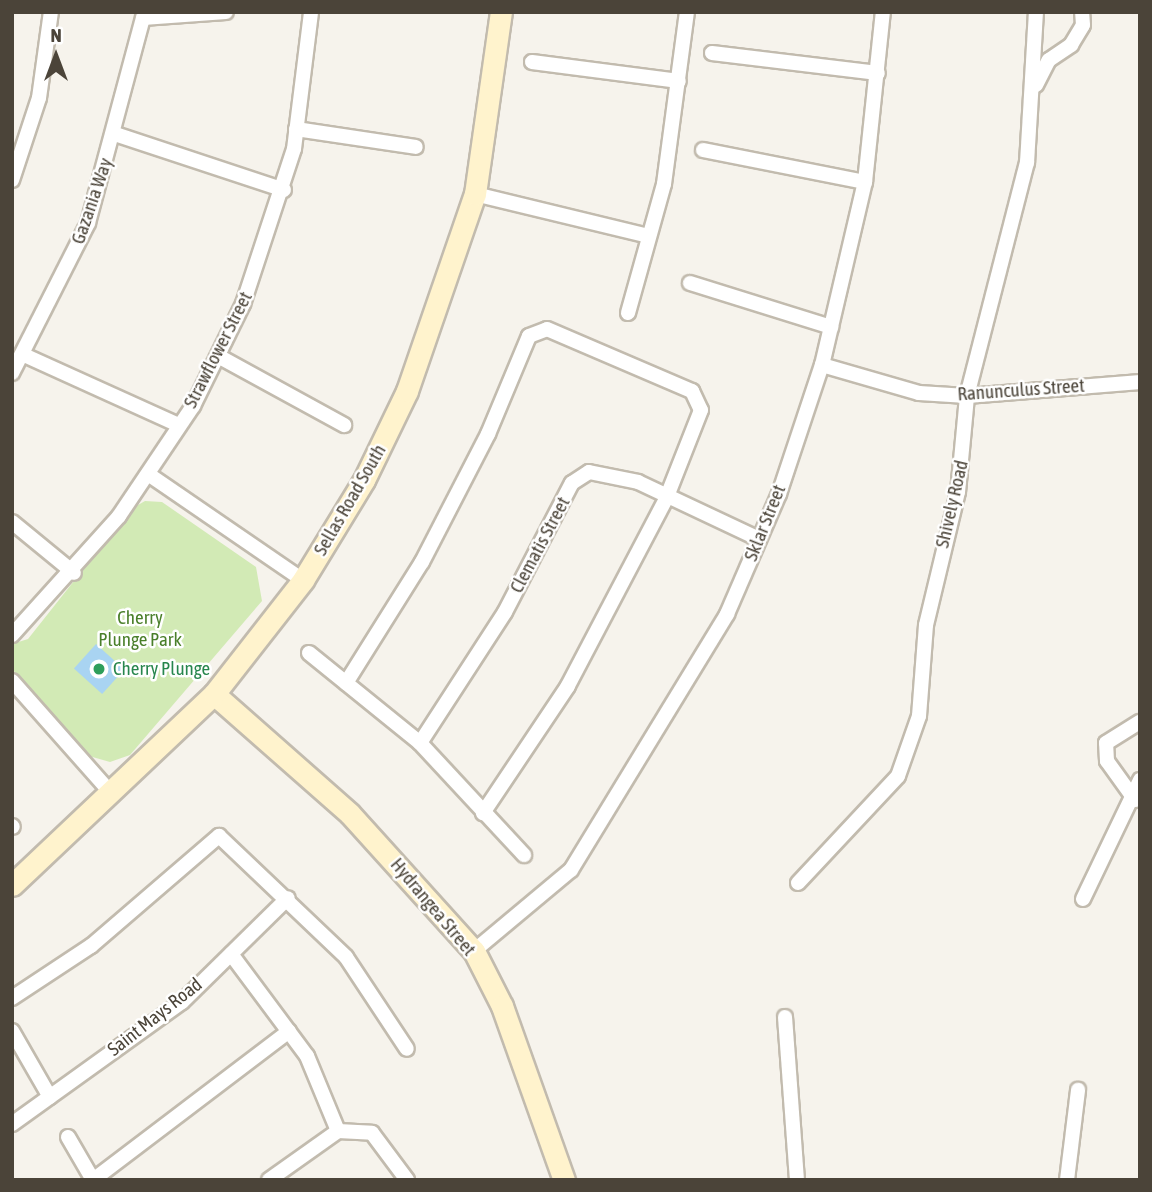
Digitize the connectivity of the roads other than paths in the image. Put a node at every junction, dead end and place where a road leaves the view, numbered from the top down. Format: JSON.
{"nodes":[{"id":1,"x":51,"y":12,"type":"edge"},
{"id":2,"x":226,"y":12,"type":"edge"},
{"id":3,"x":311,"y":12,"type":"edge"},
{"id":4,"x":501,"y":12,"type":"edge"},
{"id":5,"x":687,"y":12,"type":"edge"},
{"id":6,"x":883,"y":12,"type":"edge"},
{"id":7,"x":1036,"y":12,"type":"edge"},
{"id":8,"x":1082,"y":12,"type":"edge"},
{"id":9,"x":712,"y":53,"type":"dead end"},
{"id":10,"x":532,"y":62,"type":"dead end"},
{"id":11,"x":878,"y":73,"type":"junction"},
{"id":12,"x":679,"y":81,"type":"junction"},
{"id":13,"x":1034,"y":89,"type":"junction"},
{"id":14,"x":296,"y":129,"type":"junction"},
{"id":15,"x":115,"y":134,"type":"junction"},
{"id":16,"x":416,"y":147,"type":"dead end"},
{"id":17,"x":703,"y":150,"type":"dead end"},
{"id":18,"x":14,"y":172,"type":"edge"},
{"id":19,"x":865,"y":182,"type":"junction"},
{"id":20,"x":284,"y":190,"type":"junction"},
{"id":21,"x":475,"y":194,"type":"junction"},
{"id":22,"x":648,"y":236,"type":"junction"},
{"id":23,"x":690,"y":284,"type":"dead end"},
{"id":24,"x":628,"y":313,"type":"dead end"},
{"id":25,"x":831,"y":327,"type":"junction"},
{"id":26,"x":24,"y":355,"type":"junction"},
{"id":27,"x":218,"y":356,"type":"junction"},
{"id":28,"x":822,"y":365,"type":"junction"},
{"id":29,"x":12,"y":373,"type":"edge"},
{"id":30,"x":1140,"y":382,"type":"edge"},
{"id":31,"x":967,"y":396,"type":"junction"},
{"id":32,"x":176,"y":424,"type":"junction"},
{"id":33,"x":344,"y":425,"type":"dead end"},
{"id":34,"x":148,"y":474,"type":"junction"},
{"id":35,"x":666,"y":499,"type":"junction"},
{"id":36,"x":12,"y":522,"type":"edge"},
{"id":37,"x":759,"y":539,"type":"junction"},
{"id":38,"x":74,"y":573,"type":"junction"},
{"id":39,"x":303,"y":580,"type":"junction"},
{"id":40,"x":12,"y":635,"type":"edge"},
{"id":41,"x":309,"y":653,"type":"dead end"},
{"id":42,"x":12,"y":681,"type":"edge"},
{"id":43,"x":346,"y":683,"type":"junction"},
{"id":44,"x":214,"y":694,"type":"junction"},
{"id":45,"x":1140,"y":722,"type":"edge"},
{"id":46,"x":420,"y":744,"type":"junction"},
{"id":47,"x":1140,"y":780,"type":"edge"},
{"id":48,"x":113,"y":795,"type":"junction"},
{"id":49,"x":1135,"y":800,"type":"junction"},
{"id":50,"x":483,"y":813,"type":"junction"},
{"id":51,"x":524,"y":855,"type":"dead end"},
{"id":52,"x":798,"y":883,"type":"dead end"},
{"id":53,"x":12,"y":885,"type":"edge"},
{"id":54,"x":288,"y":898,"type":"junction"},
{"id":55,"x":1083,"y":899,"type":"dead end"},
{"id":56,"x":474,"y":951,"type":"junction"},
{"id":57,"x":231,"y":954,"type":"junction"},
{"id":58,"x":12,"y":998,"type":"edge"},
{"id":59,"x":785,"y":1017,"type":"dead end"},
{"id":60,"x":12,"y":1031,"type":"edge"},
{"id":61,"x":289,"y":1031,"type":"junction"},
{"id":62,"x":407,"y":1049,"type":"dead end"},
{"id":63,"x":1078,"y":1090,"type":"dead end"},
{"id":64,"x":50,"y":1097,"type":"junction"},
{"id":65,"x":12,"y":1124,"type":"edge"},
{"id":66,"x":338,"y":1131,"type":"junction"},
{"id":67,"x":68,"y":1137,"type":"dead end"},
{"id":68,"x":93,"y":1180,"type":"edge"},
{"id":69,"x":269,"y":1180,"type":"edge"},
{"id":70,"x":407,"y":1180,"type":"edge"},
{"id":71,"x":564,"y":1180,"type":"edge"},
{"id":72,"x":797,"y":1180,"type":"edge"},
{"id":73,"x":1067,"y":1180,"type":"edge"}],
"edges":[{"from":1,"to":18,"type":"street"},
{"from":2,"to":15,"type":"street","name":"Gazania Way"},
{"from":3,"to":14,"type":"street","name":"Strawflower Street"},
{"from":4,"to":21,"type":"street","name":"Sellas Road South"},
{"from":5,"to":12,"type":"street"},
{"from":6,"to":11,"type":"street","name":"Sklar Street"},
{"from":7,"to":13,"type":"street","name":"Shively Road"},
{"from":8,"to":13,"type":"street","name":"Shively Road"},
{"from":9,"to":11,"type":"street"},
{"from":10,"to":12,"type":"street"},
{"from":11,"to":19,"type":"street","name":"Sklar Street"},
{"from":12,"to":22,"type":"street"},
{"from":13,"to":31,"type":"street","name":"Shively Road"},
{"from":14,"to":16,"type":"street"},
{"from":14,"to":20,"type":"street","name":"Strawflower Street"},
{"from":15,"to":20,"type":"street"},
{"from":15,"to":26,"type":"street","name":"Gazania Way"},
{"from":17,"to":19,"type":"street"},
{"from":19,"to":25,"type":"street","name":"Sklar Street"},
{"from":20,"to":27,"type":"street","name":"Strawflower Street"},
{"from":21,"to":22,"type":"street"},
{"from":21,"to":39,"type":"street","name":"Sellas Road South"},
{"from":22,"to":24,"type":"street"},
{"from":23,"to":25,"type":"street"},
{"from":25,"to":28,"type":"street","name":"Sklar Street"},
{"from":26,"to":29,"type":"street","name":"Gazania Way"},
{"from":26,"to":32,"type":"street"},
{"from":27,"to":32,"type":"street","name":"Strawflower Street"},
{"from":27,"to":33,"type":"street"},
{"from":28,"to":31,"type":"street","name":"Ranunculus Street"},
{"from":28,"to":37,"type":"street","name":"Sklar Street"},
{"from":30,"to":31,"type":"street","name":"Ranunculus Street"},
{"from":31,"to":52,"type":"street","name":"Shively Road"},
{"from":32,"to":34,"type":"street","name":"Strawflower Street"},
{"from":34,"to":38,"type":"street","name":"Strawflower Street"},
{"from":34,"to":39,"type":"street"},
{"from":35,"to":37,"type":"street","name":"Clematis Street"},
{"from":35,"to":43,"type":"street"},
{"from":35,"to":46,"type":"street","name":"Clematis Street"},
{"from":35,"to":50,"type":"street"},
{"from":36,"to":38,"type":"street"},
{"from":37,"to":56,"type":"street","name":"Sklar Street"},
{"from":38,"to":40,"type":"street","name":"Strawflower Street"},
{"from":39,"to":44,"type":"street","name":"Sellas Road South"},
{"from":41,"to":43,"type":"street"},
{"from":42,"to":48,"type":"street"},
{"from":43,"to":46,"type":"street"},
{"from":44,"to":48,"type":"street","name":"Sellas Road South"},
{"from":44,"to":56,"type":"street","name":"Hydrangea Street"},
{"from":45,"to":49,"type":"street"},
{"from":46,"to":50,"type":"street"},
{"from":47,"to":49,"type":"street"},
{"from":48,"to":53,"type":"street","name":"Sellas Road South"},
{"from":49,"to":55,"type":"street"},
{"from":50,"to":51,"type":"street"},
{"from":54,"to":57,"type":"street","name":"Saint Mays Road"},
{"from":54,"to":58,"type":"street"},
{"from":54,"to":62,"type":"street"},
{"from":56,"to":71,"type":"street","name":"Hydrangea Street"},
{"from":57,"to":61,"type":"street"},
{"from":57,"to":64,"type":"street","name":"Saint Mays Road"},
{"from":59,"to":72,"type":"street"},
{"from":60,"to":64,"type":"street"},
{"from":61,"to":66,"type":"street"},
{"from":61,"to":68,"type":"street"},
{"from":63,"to":73,"type":"street"},
{"from":64,"to":65,"type":"street","name":"Saint Mays Road"},
{"from":66,"to":69,"type":"street"},
{"from":66,"to":70,"type":"street"},
{"from":67,"to":68,"type":"street"}]}
